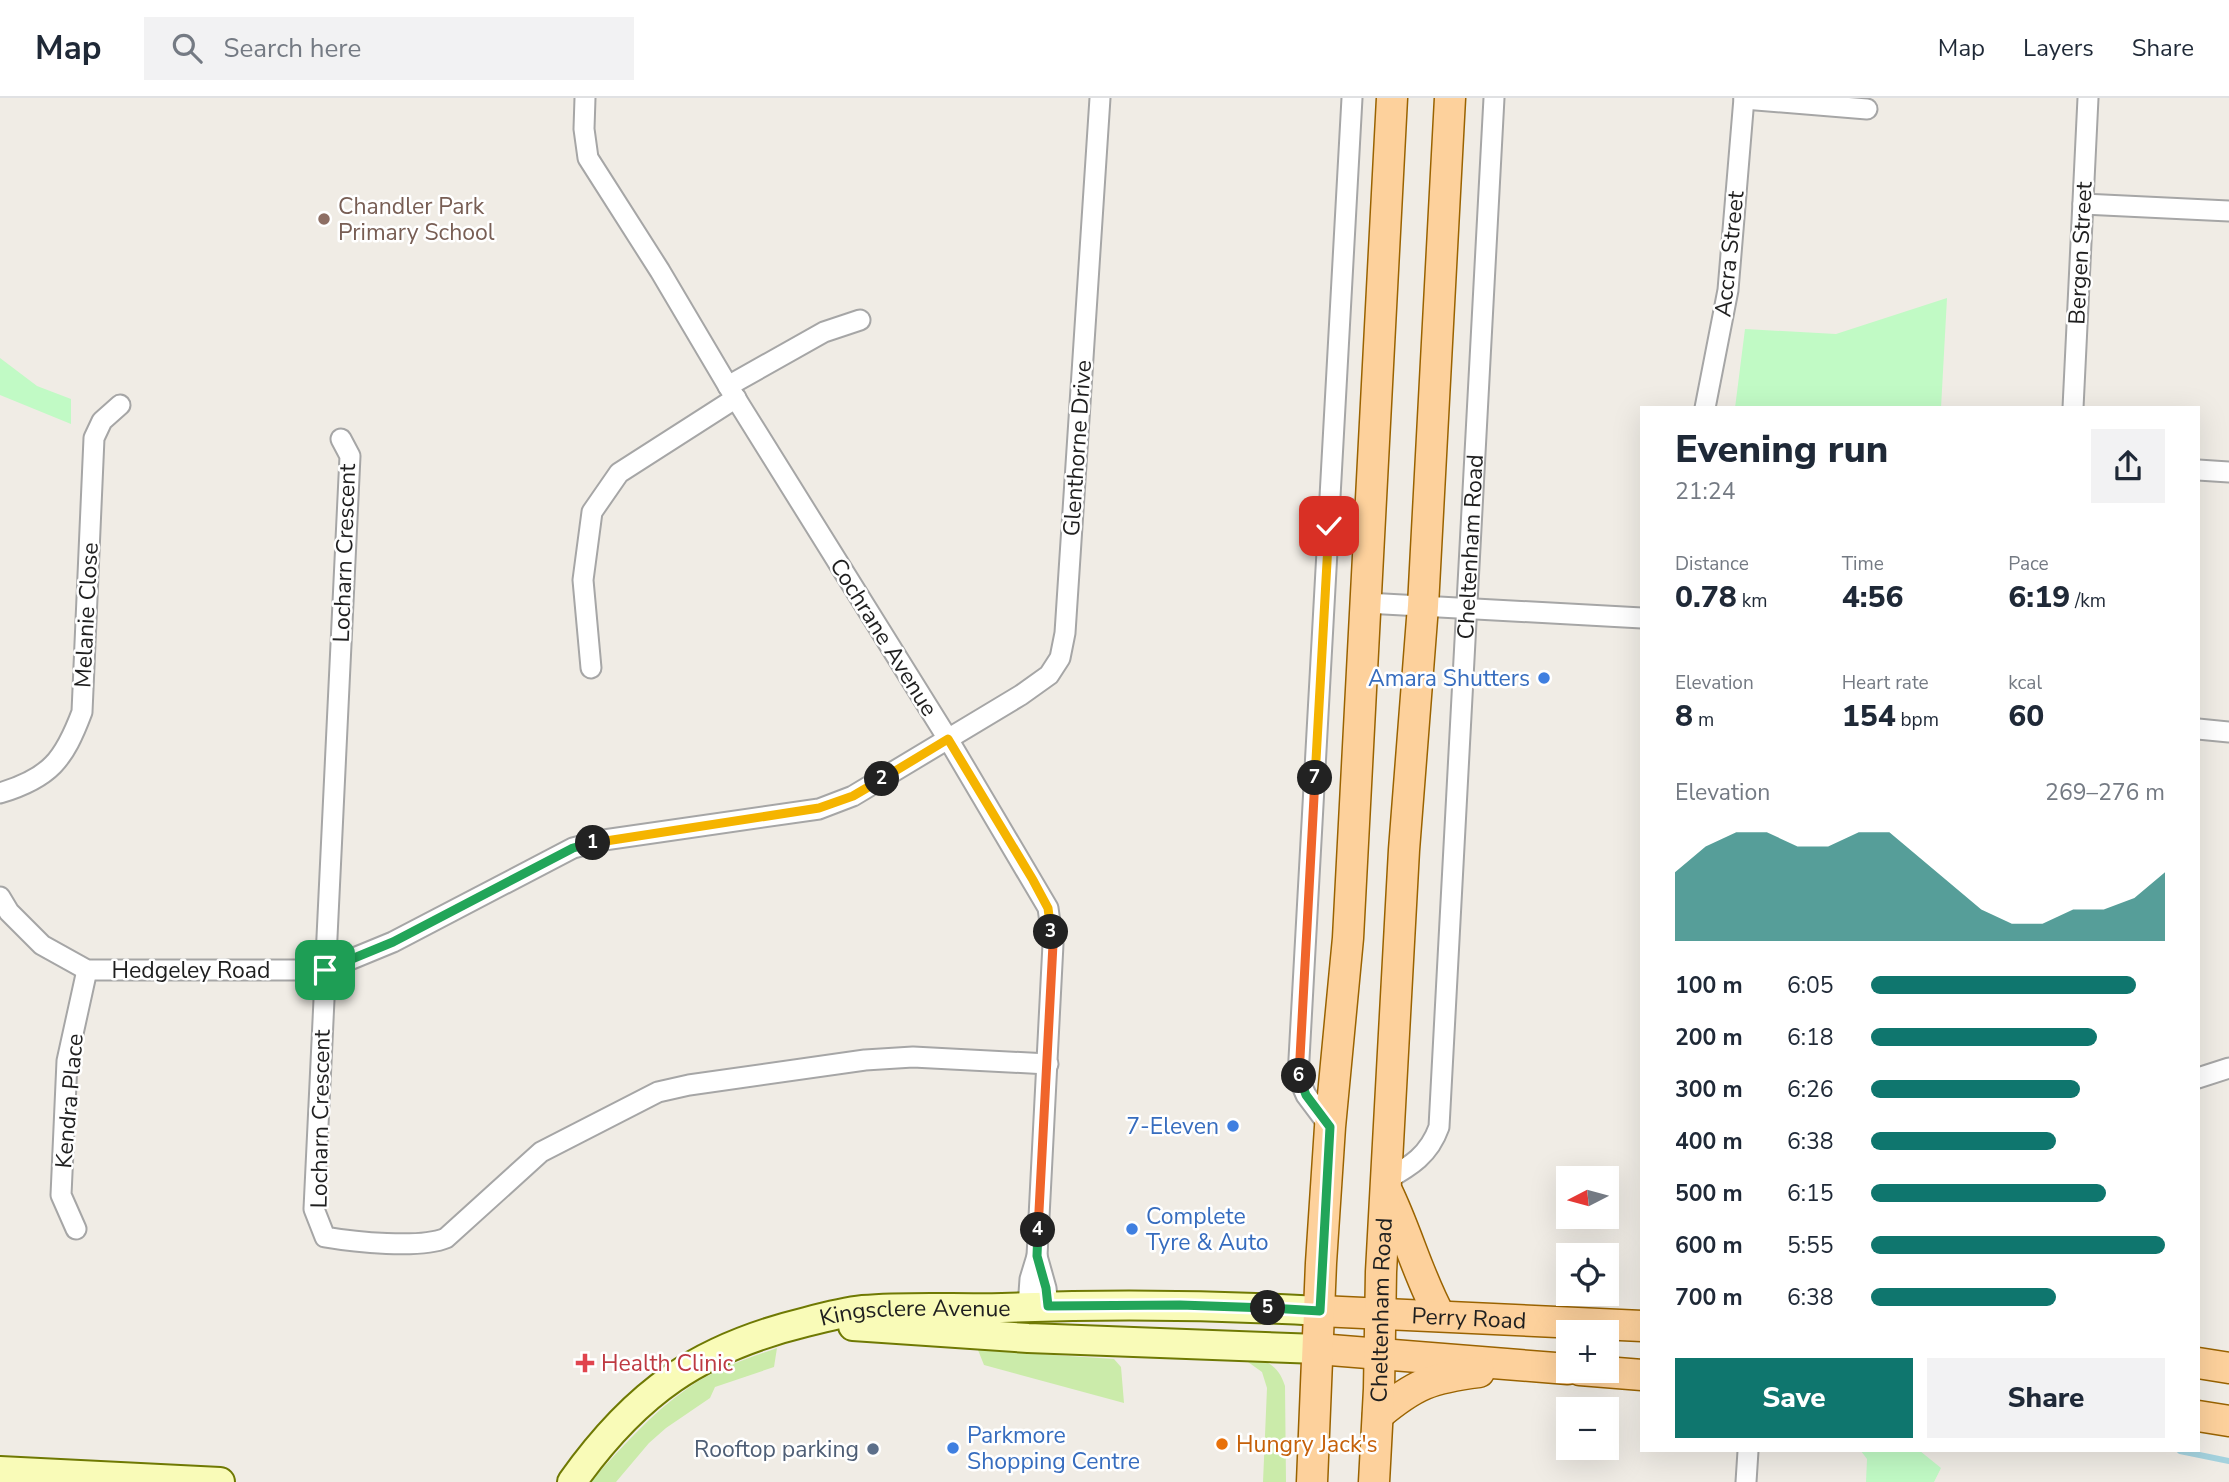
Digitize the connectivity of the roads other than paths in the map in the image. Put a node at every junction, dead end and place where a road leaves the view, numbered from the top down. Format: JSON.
{"nodes":[{"id":1,"x":585,"y":98,"type":"edge"},
{"id":2,"x":1100,"y":98,"type":"edge"},
{"id":3,"x":1352,"y":98,"type":"edge"},
{"id":4,"x":1392,"y":98,"type":"edge"},
{"id":5,"x":1450,"y":98,"type":"edge"},
{"id":6,"x":1494,"y":98,"type":"edge"},
{"id":7,"x":1744,"y":98,"type":"edge"},
{"id":8,"x":2088,"y":98,"type":"edge"},
{"id":9,"x":1867,"y":108,"type":"dead end"},
{"id":10,"x":2083,"y":205,"type":"junction"},
{"id":11,"x":2229,"y":211,"type":"edge"},
{"id":12,"x":860,"y":320,"type":"dead end"},
{"id":13,"x":732,"y":392,"type":"junction"},
{"id":14,"x":120,"y":405,"type":"dead end"},
{"id":15,"x":1705,"y":406,"type":"edge"},
{"id":16,"x":2073,"y":406,"type":"edge"},
{"id":17,"x":341,"y":439,"type":"dead end"},
{"id":18,"x":2200,"y":470,"type":"edge"},
{"id":19,"x":2229,"y":472,"type":"edge"},
{"id":20,"x":1366,"y":603,"type":"junction"},
{"id":21,"x":1423,"y":606,"type":"junction"},
{"id":22,"x":1468,"y":609,"type":"junction"},
{"id":23,"x":1640,"y":618,"type":"edge"},
{"id":24,"x":591,"y":668,"type":"dead end"},
{"id":25,"x":2200,"y":729,"type":"edge"},
{"id":26,"x":2229,"y":732,"type":"edge"},
{"id":27,"x":948,"y":739,"type":"junction"},
{"id":28,"x":0,"y":793,"type":"edge"},
{"id":29,"x":0,"y":897,"type":"edge"},
{"id":30,"x":86,"y":970,"type":"junction"},
{"id":31,"x":325,"y":970,"type":"junction"},
{"id":32,"x":1048,"y":1064,"type":"junction"},
{"id":33,"x":2229,"y":1068,"type":"edge"},
{"id":34,"x":2200,"y":1077,"type":"edge"},
{"id":35,"x":1330,"y":1127,"type":"junction"},
{"id":36,"x":1386,"y":1184,"type":"junction"},
{"id":37,"x":76,"y":1229,"type":"dead end"},
{"id":38,"x":1153,"y":1305,"type":"junction"},
{"id":39,"x":1038,"y":1307,"type":"junction"},
{"id":40,"x":1320,"y":1311,"type":"junction"},
{"id":41,"x":1379,"y":1314,"type":"junction"},
{"id":42,"x":1440,"y":1317,"type":"junction"},
{"id":43,"x":804,"y":1322,"type":"junction"},
{"id":44,"x":1640,"y":1326,"type":"edge"},
{"id":45,"x":1028,"y":1338,"type":"junction"},
{"id":46,"x":1150,"y":1342,"type":"junction"},
{"id":47,"x":1318,"y":1349,"type":"junction"},
{"id":48,"x":1379,"y":1354,"type":"junction"},
{"id":49,"x":2200,"y":1363,"type":"edge"},
{"id":50,"x":1531,"y":1366,"type":"junction"},
{"id":51,"x":1556,"y":1368,"type":"edge"},
{"id":52,"x":2229,"y":1368,"type":"edge"},
{"id":53,"x":1619,"y":1373,"type":"edge"},
{"id":54,"x":1640,"y":1375,"type":"edge"},
{"id":55,"x":1378,"y":1415,"type":"junction"},
{"id":56,"x":2200,"y":1416,"type":"edge"},
{"id":57,"x":2229,"y":1421,"type":"edge"},
{"id":58,"x":1748,"y":1452,"type":"edge"},
{"id":59,"x":0,"y":1471,"type":"edge"},
{"id":60,"x":220,"y":1482,"type":"edge"},
{"id":61,"x":572,"y":1482,"type":"edge"},
{"id":62,"x":1312,"y":1482,"type":"edge"},
{"id":63,"x":1374,"y":1482,"type":"edge"},
{"id":64,"x":1746,"y":1482,"type":"edge"}],
"edges":[{"from":1,"to":13,"type":"street","name":"Cochrane Avenue"},
{"from":2,"to":27,"type":"street","name":"Glenthorne Drive"},
{"from":3,"to":35,"type":"street"},
{"from":4,"to":20,"type":"main road"},
{"from":5,"to":21,"type":"main road","name":"Cheltenham Road"},
{"from":6,"to":22,"type":"street","name":"Cheltenham Road"},
{"from":7,"to":9,"type":"street"},
{"from":7,"to":15,"type":"street","name":"Accra Street"},
{"from":8,"to":10,"type":"street","name":"Bergen Street"},
{"from":10,"to":11,"type":"street"},
{"from":10,"to":16,"type":"street","name":"Bergen Street"},
{"from":12,"to":13,"type":"street"},
{"from":13,"to":24,"type":"street"},
{"from":13,"to":27,"type":"street","name":"Cochrane Avenue"},
{"from":14,"to":28,"type":"street","name":"Melanie Close"},
{"from":17,"to":31,"type":"street","name":"Locharn Crescent"},
{"from":18,"to":19,"type":"street"},
{"from":20,"to":21,"type":"street"},
{"from":20,"to":35,"type":"main road"},
{"from":21,"to":22,"type":"street"},
{"from":21,"to":36,"type":"main road","name":"Cheltenham Road"},
{"from":22,"to":23,"type":"street"},
{"from":22,"to":36,"type":"street","name":"Cheltenham Road"},
{"from":25,"to":26,"type":"street"},
{"from":27,"to":31,"type":"street","name":"Hedgeley Road"},
{"from":27,"to":32,"type":"street","name":"Cochrane Avenue"},
{"from":29,"to":30,"type":"street","name":"Hedgeley Road"},
{"from":30,"to":31,"type":"street","name":"Hedgeley Road"},
{"from":30,"to":37,"type":"street","name":"Kendra Place"},
{"from":31,"to":32,"type":"street","name":"Locharn Crescent"},
{"from":32,"to":39,"type":"street","name":"Cochrane Avenue"},
{"from":33,"to":34,"type":"street"},
{"from":35,"to":40,"type":"main road"},
{"from":36,"to":41,"type":"main road","name":"Cheltenham Road"},
{"from":36,"to":42,"type":"main road"},
{"from":38,"to":39,"type":"main road","name":"Kingsclere Avenue"},
{"from":38,"to":40,"type":"main road","name":"Kingsclere Avenue"},
{"from":38,"to":46,"type":"main road"},
{"from":39,"to":43,"type":"main road","name":"Kingsclere Avenue"},
{"from":39,"to":45,"type":"main road"},
{"from":40,"to":41,"type":"main road","name":"Perry Road"},
{"from":40,"to":47,"type":"main road"},
{"from":41,"to":42,"type":"main road","name":"Perry Road"},
{"from":41,"to":48,"type":"main road","name":"Cheltenham Road"},
{"from":42,"to":44,"type":"main road","name":"Perry Road"},
{"from":43,"to":45,"type":"main road","name":"Kingsclere Avenue"},
{"from":43,"to":61,"type":"main road","name":"Kingsclere Avenue"},
{"from":45,"to":46,"type":"main road","name":"Kingsclere Avenue"},
{"from":46,"to":47,"type":"main road","name":"Kingsclere Avenue"},
{"from":47,"to":48,"type":"main road","name":"Perry Road"},
{"from":47,"to":62,"type":"main road"},
{"from":48,"to":50,"type":"main road","name":"Perry Road"},
{"from":48,"to":55,"type":"main road","name":"Cheltenham Road"},
{"from":49,"to":52,"type":"main road"},
{"from":50,"to":51,"type":"main road","name":"Perry Road"},
{"from":50,"to":55,"type":"main road"},
{"from":53,"to":54,"type":"main road"},
{"from":55,"to":63,"type":"main road","name":"Cheltenham Road"},
{"from":56,"to":57,"type":"main road"},
{"from":58,"to":64,"type":"street"},
{"from":59,"to":60,"type":"main road"}]}
